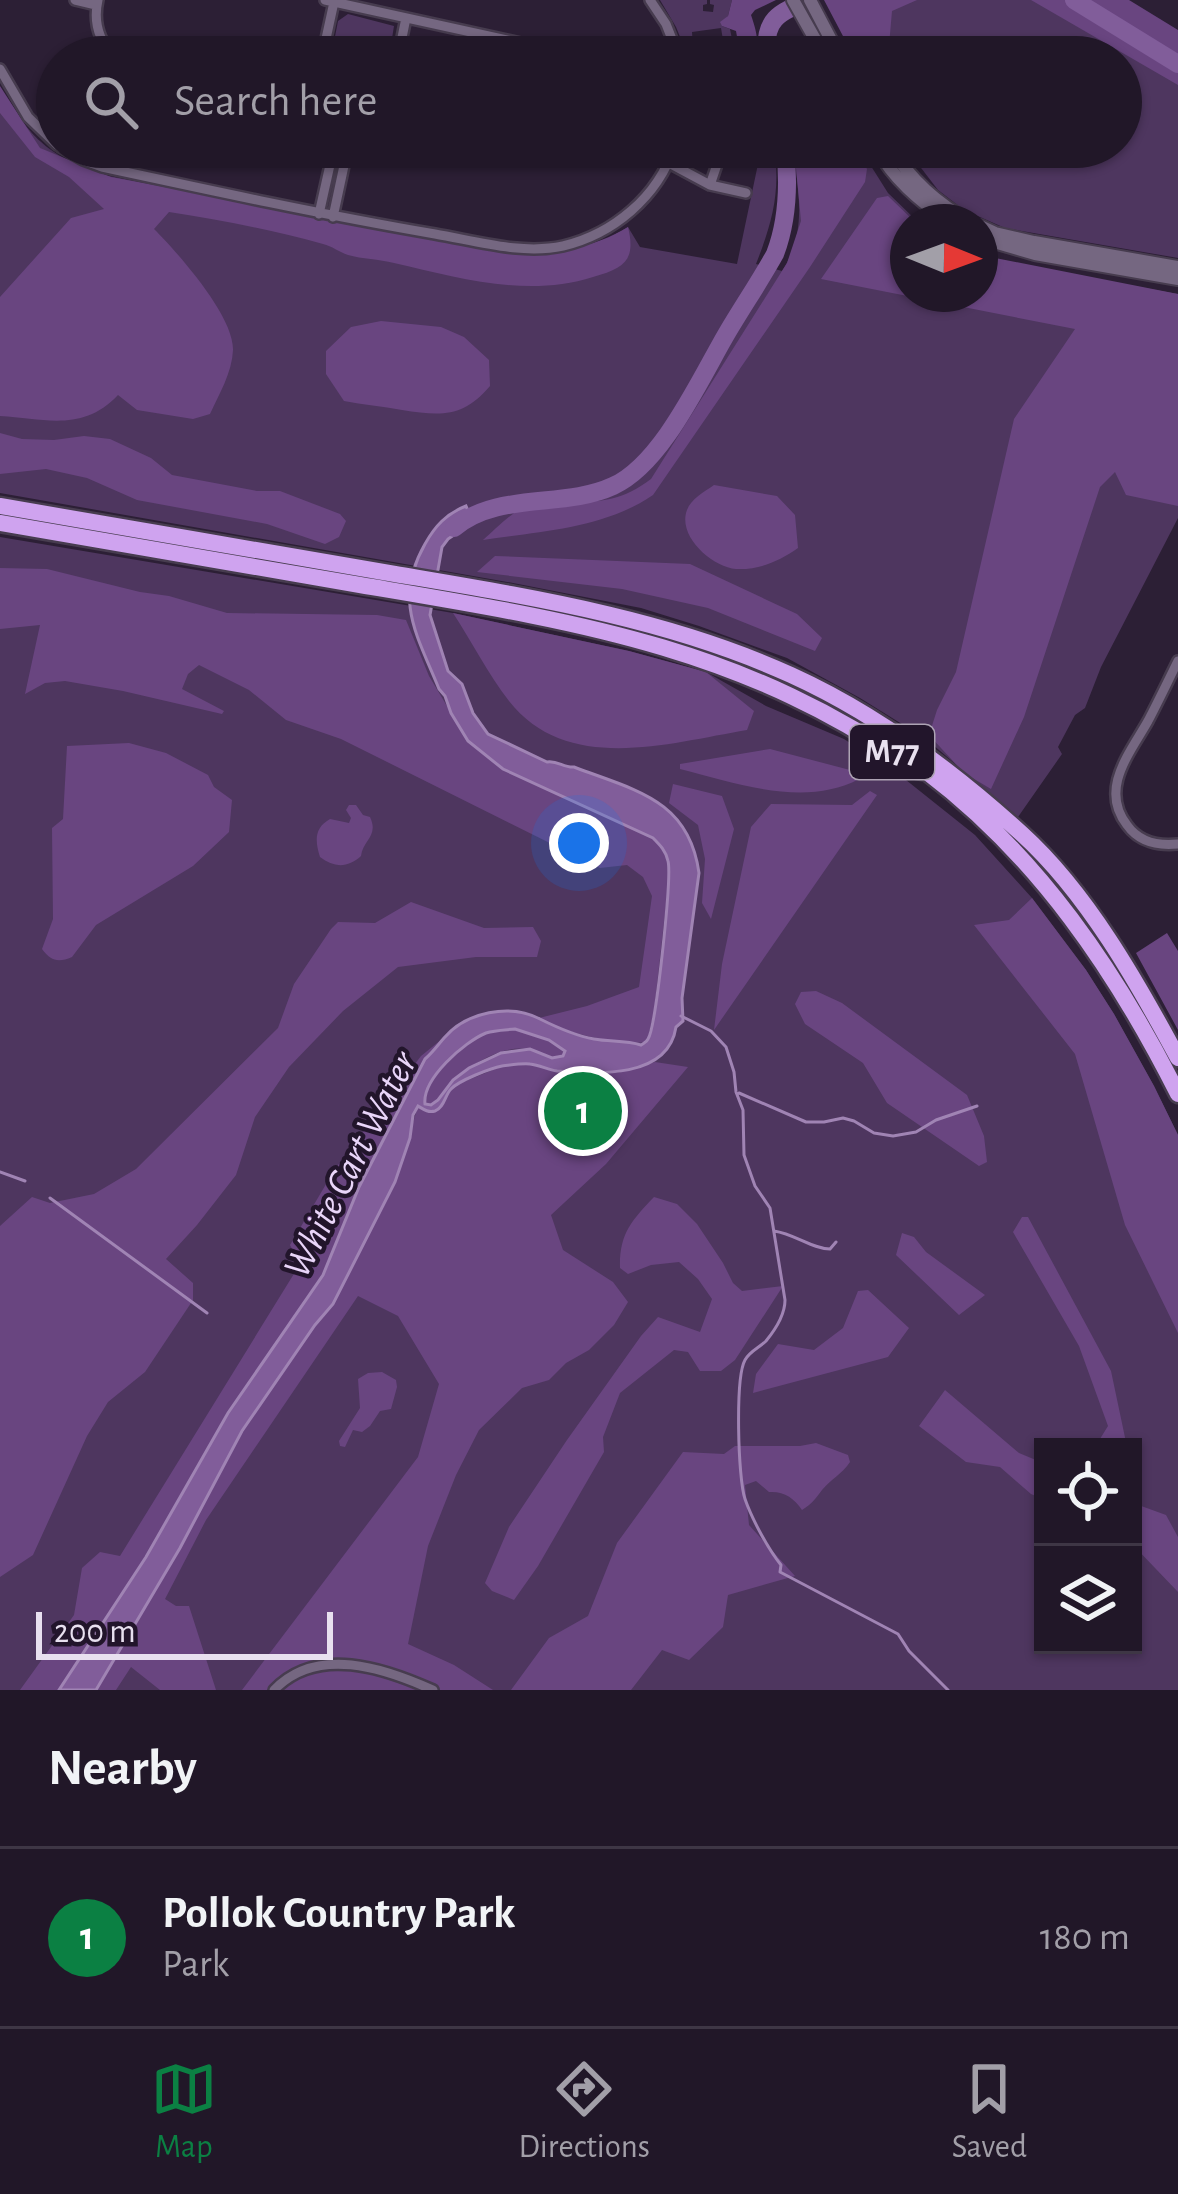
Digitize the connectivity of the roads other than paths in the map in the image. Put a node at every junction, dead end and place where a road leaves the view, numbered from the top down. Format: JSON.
{"nodes":[{"id":1,"x":75,"y":0,"type":"edge"},
{"id":2,"x":650,"y":0,"type":"edge"},
{"id":3,"x":810,"y":0,"type":"edge"},
{"id":4,"x":329,"y":1,"type":"edge"},
{"id":5,"x":796,"y":1,"type":"edge"},
{"id":6,"x":97,"y":2,"type":"edge"},
{"id":7,"x":364,"y":4,"type":"edge"},
{"id":8,"x":379,"y":6,"type":"edge"},
{"id":9,"x":406,"y":18,"type":"junction"},
{"id":10,"x":101,"y":36,"type":"edge"},
{"id":11,"x":325,"y":36,"type":"edge"},
{"id":12,"x":402,"y":36,"type":"edge"},
{"id":13,"x":489,"y":36,"type":"edge"},
{"id":14,"x":671,"y":36,"type":"edge"},
{"id":15,"x":820,"y":36,"type":"edge"},
{"id":16,"x":822,"y":36,"type":"edge"},
{"id":17,"x":0,"y":69,"type":"edge"},
{"id":18,"x":36,"y":124,"type":"edge"},
{"id":19,"x":107,"y":168,"type":"edge"},
{"id":20,"x":329,"y":168,"type":"edge"},
{"id":21,"x":344,"y":168,"type":"edge"},
{"id":22,"x":665,"y":168,"type":"edge"},
{"id":23,"x":678,"y":168,"type":"edge"},
{"id":24,"x":715,"y":168,"type":"edge"},
{"id":25,"x":887,"y":168,"type":"edge"},
{"id":26,"x":906,"y":168,"type":"edge"},
{"id":27,"x":710,"y":185,"type":"junction"},
{"id":28,"x":746,"y":193,"type":"dead end"},
{"id":29,"x":924,"y":204,"type":"edge"},
{"id":30,"x":944,"y":204,"type":"edge"},
{"id":31,"x":319,"y":214,"type":"junction"},
{"id":32,"x":333,"y":217,"type":"junction"},
{"id":33,"x":998,"y":234,"type":"edge"},
{"id":34,"x":998,"y":243,"type":"edge"},
{"id":35,"x":1178,"y":267,"type":"edge"},
{"id":36,"x":1178,"y":279,"type":"edge"},
{"id":37,"x":0,"y":506,"type":"edge"},
{"id":38,"x":0,"y":523,"type":"edge"},
{"id":39,"x":382,"y":580,"type":"junction"},
{"id":40,"x":470,"y":595,"type":"junction"},
{"id":41,"x":1178,"y":662,"type":"edge"},
{"id":42,"x":1178,"y":844,"type":"edge"},
{"id":43,"x":1178,"y":1058,"type":"edge"},
{"id":44,"x":1178,"y":1094,"type":"edge"},
{"id":45,"x":274,"y":1690,"type":"edge"},
{"id":46,"x":433,"y":1690,"type":"edge"}],
"edges":[{"from":1,"to":6,"type":"street"},
{"from":2,"to":14,"type":"street"},
{"from":3,"to":16,"type":"street"},
{"from":4,"to":7,"type":"street"},
{"from":4,"to":11,"type":"street"},
{"from":5,"to":15,"type":"street"},
{"from":6,"to":10,"type":"street"},
{"from":7,"to":8,"type":"street"},
{"from":8,"to":9,"type":"street"},
{"from":9,"to":12,"type":"street"},
{"from":9,"to":13,"type":"street"},
{"from":17,"to":18,"type":"street"},
{"from":19,"to":31,"type":"street"},
{"from":20,"to":31,"type":"street"},
{"from":21,"to":32,"type":"street"},
{"from":22,"to":32,"type":"street"},
{"from":23,"to":27,"type":"street"},
{"from":24,"to":27,"type":"street"},
{"from":25,"to":29,"type":"street"},
{"from":26,"to":30,"type":"street"},
{"from":27,"to":28,"type":"street"},
{"from":31,"to":32,"type":"street"},
{"from":33,"to":35,"type":"street"},
{"from":34,"to":36,"type":"street"},
{"from":37,"to":39,"type":"highway","number":"M77"},
{"from":38,"to":39,"type":"highway","number":"M77"},
{"from":39,"to":40,"type":"highway","number":"M77"},
{"from":40,"to":43,"type":"highway","number":"M77"},
{"from":40,"to":44,"type":"highway","number":"M77"},
{"from":41,"to":42,"type":"street"},
{"from":45,"to":46,"type":"street"}]}
